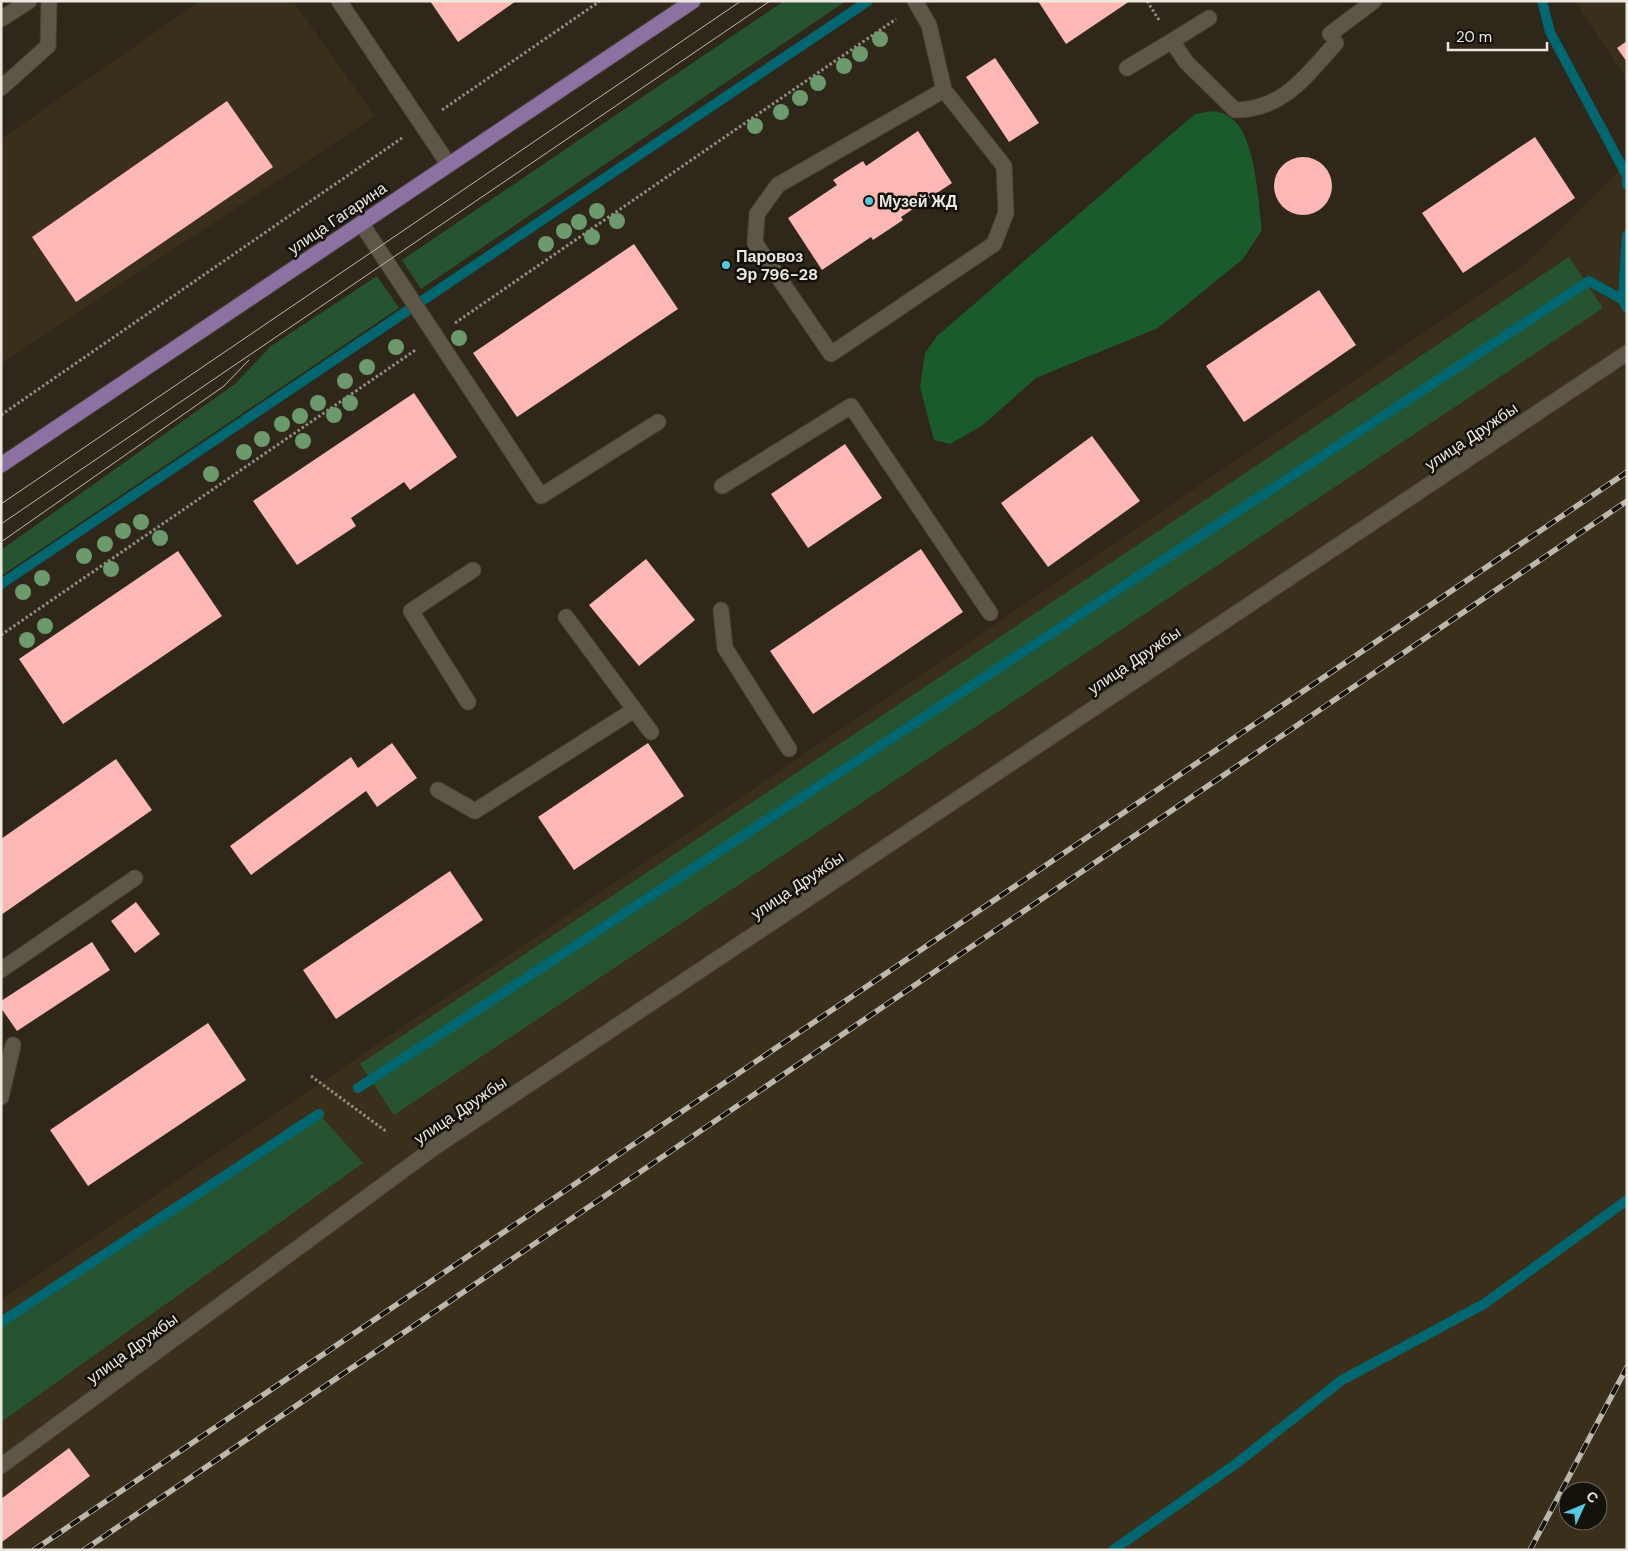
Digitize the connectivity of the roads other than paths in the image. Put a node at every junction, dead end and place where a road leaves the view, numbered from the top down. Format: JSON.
{"nodes":[{"id":1,"x":29,"y":1,"type":"edge"},
{"id":2,"x":49,"y":1,"type":"edge"},
{"id":3,"x":339,"y":1,"type":"edge"},
{"id":4,"x":693,"y":1,"type":"edge"},
{"id":5,"x":1374,"y":1,"type":"edge"},
{"id":6,"x":916,"y":3,"type":"edge"},
{"id":7,"x":1209,"y":18,"type":"dead end"},
{"id":8,"x":1,"y":19,"type":"edge"},
{"id":9,"x":1172,"y":41,"type":"junction"},
{"id":10,"x":1127,"y":68,"type":"dead end"},
{"id":11,"x":1,"y":88,"type":"edge"},
{"id":12,"x":944,"y":90,"type":"junction"},
{"id":13,"x":449,"y":165,"type":"junction"},
{"id":14,"x":361,"y":223,"type":"junction"},
{"id":15,"x":1627,"y":353,"type":"edge"},
{"id":16,"x":658,"y":422,"type":"dead end"},
{"id":17,"x":1,"y":466,"type":"edge"},
{"id":18,"x":722,"y":486,"type":"dead end"},
{"id":19,"x":473,"y":570,"type":"dead end"},
{"id":20,"x":721,"y":610,"type":"dead end"},
{"id":21,"x":990,"y":613,"type":"dead end"},
{"id":22,"x":566,"y":617,"type":"dead end"},
{"id":23,"x":468,"y":702,"type":"dead end"},
{"id":24,"x":634,"y":710,"type":"junction"},
{"id":25,"x":651,"y":732,"type":"dead end"},
{"id":26,"x":789,"y":749,"type":"dead end"},
{"id":27,"x":438,"y":790,"type":"dead end"},
{"id":28,"x":135,"y":878,"type":"dead end"},
{"id":29,"x":1,"y":970,"type":"edge"},
{"id":30,"x":13,"y":1045,"type":"dead end"},
{"id":31,"x":1,"y":1098,"type":"edge"},
{"id":32,"x":1,"y":1466,"type":"edge"}],
"edges":[{"from":1,"to":8,"type":"street"},
{"from":2,"to":11,"type":"street"},
{"from":3,"to":13,"type":"street"},
{"from":4,"to":13,"type":"main road","name":"улица Гагарина"},
{"from":5,"to":9,"type":"street"},
{"from":6,"to":12,"type":"street"},
{"from":7,"to":9,"type":"street"},
{"from":9,"to":10,"type":"street"},
{"from":12,"to":12,"type":"street"},
{"from":13,"to":14,"type":"main road","name":"улица Гагарина"},
{"from":14,"to":16,"type":"street"},
{"from":14,"to":17,"type":"main road","name":"улица Гагарина"},
{"from":15,"to":32,"type":"street","name":"улица Дружбы"},
{"from":18,"to":21,"type":"street"},
{"from":19,"to":23,"type":"street"},
{"from":20,"to":26,"type":"street"},
{"from":22,"to":24,"type":"street"},
{"from":24,"to":25,"type":"street"},
{"from":24,"to":27,"type":"street"},
{"from":28,"to":29,"type":"street"},
{"from":30,"to":31,"type":"street"}]}
